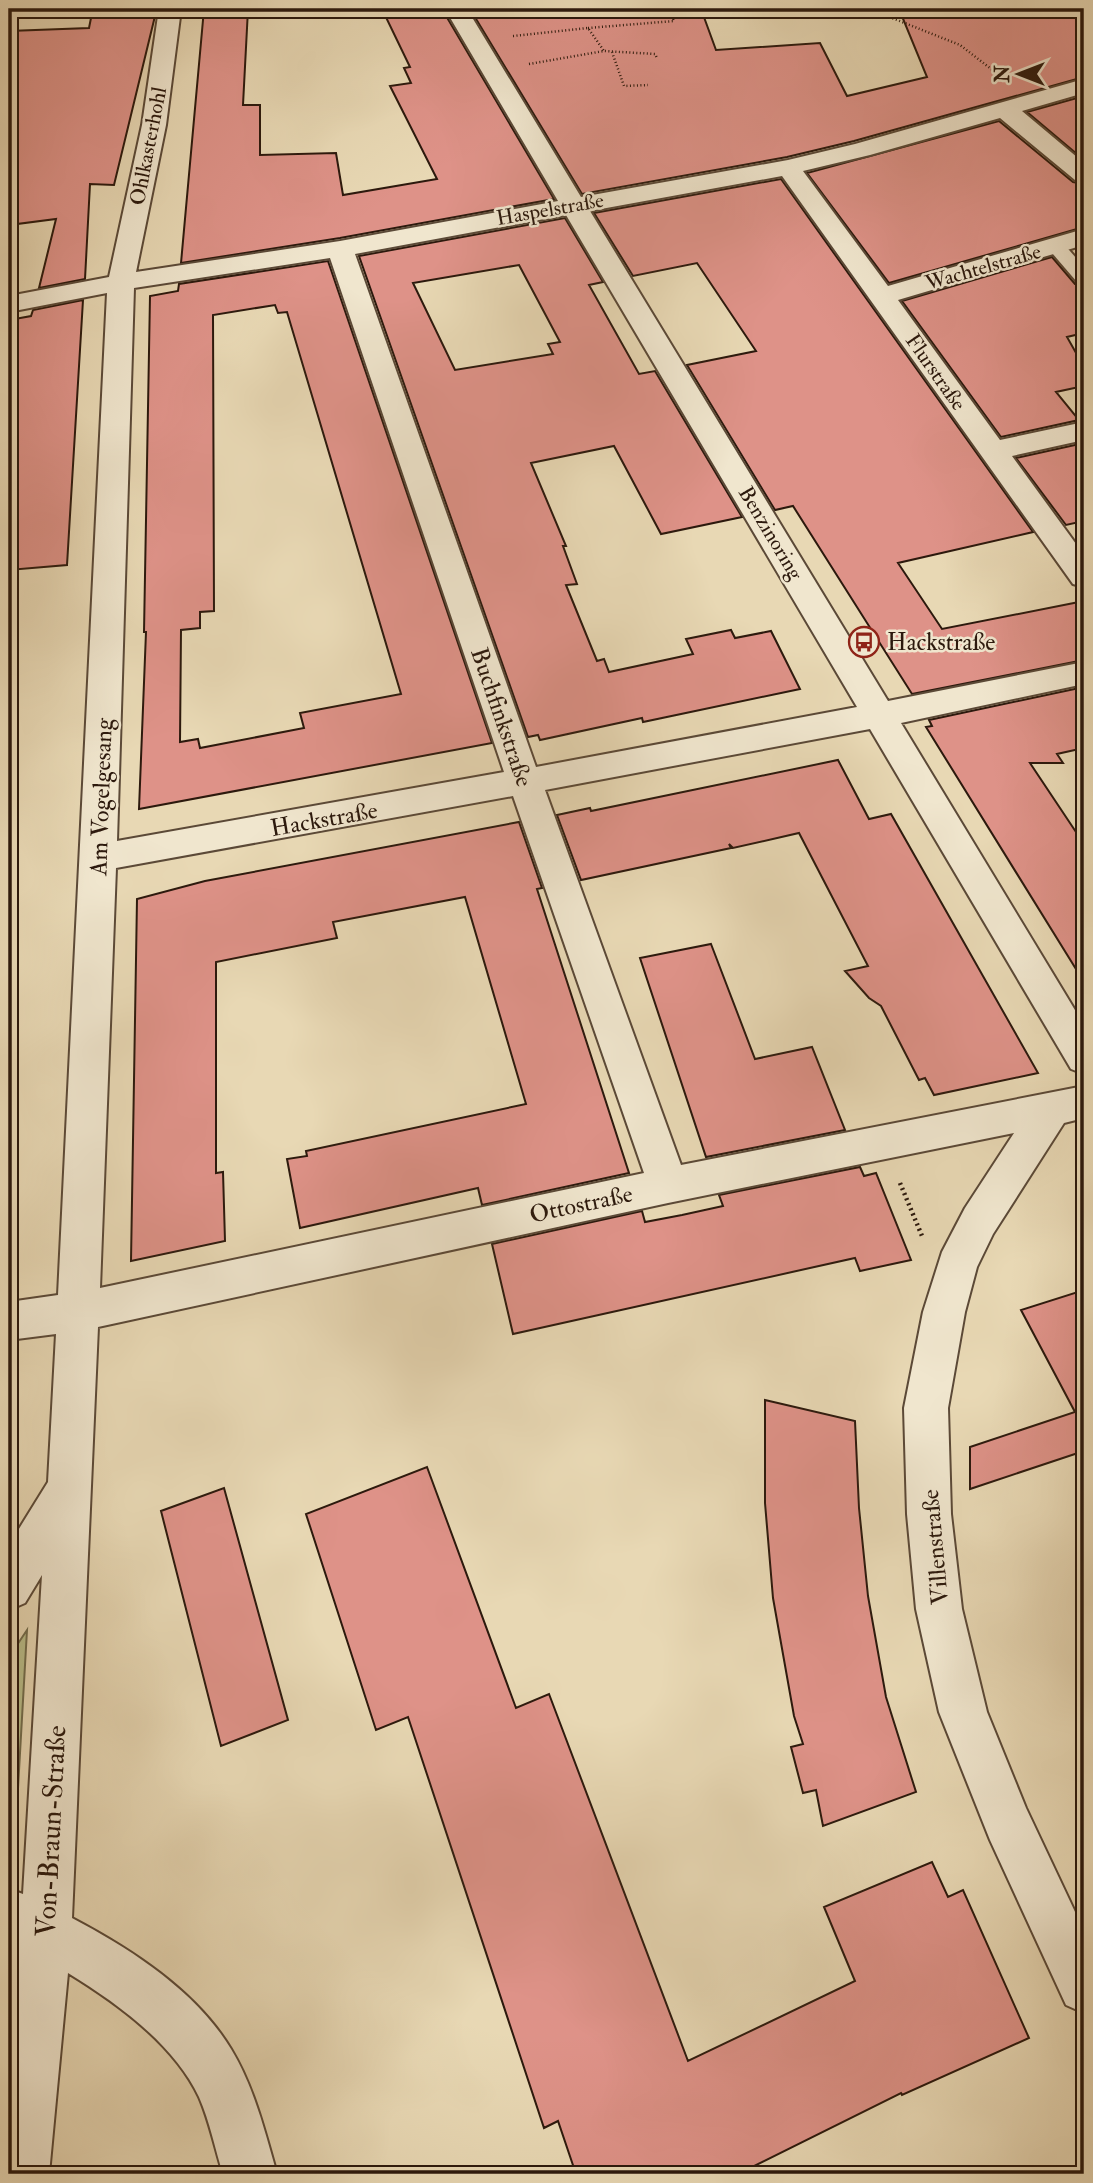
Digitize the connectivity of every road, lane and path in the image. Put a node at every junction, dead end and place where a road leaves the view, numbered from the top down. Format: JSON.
{"nodes":[{"id":1,"x":170,"y":9,"type":"edge"},
{"id":2,"x":456,"y":9,"type":"edge"},
{"id":3,"x":888,"y":9,"type":"edge"},
{"id":4,"x":671,"y":14,"type":"dead end"},
{"id":5,"x":608,"y":18,"type":"dead end"},
{"id":6,"x":610,"y":25,"type":"junction"},
{"id":7,"x":543,"y":26,"type":"dead end"},
{"id":8,"x":588,"y":28,"type":"junction"},
{"id":9,"x":545,"y":33,"type":"junction"},
{"id":10,"x":509,"y":36,"type":"dead end"},
{"id":11,"x":604,"y":51,"type":"junction"},
{"id":12,"x":612,"y":52,"type":"junction"},
{"id":13,"x":657,"y":58,"type":"dead end"},
{"id":14,"x":518,"y":66,"type":"dead end"},
{"id":15,"x":1001,"y":77,"type":"dead end"},
{"id":16,"x":648,"y":85,"type":"dead end"},
{"id":17,"x":1084,"y":86,"type":"edge"},
{"id":18,"x":1004,"y":109,"type":"junction"},
{"id":19,"x":788,"y":167,"type":"junction"},
{"id":20,"x":1084,"y":175,"type":"edge"},
{"id":21,"x":573,"y":204,"type":"junction"},
{"id":22,"x":1084,"y":237,"type":"edge"},
{"id":23,"x":1055,"y":246,"type":"junction"},
{"id":24,"x":340,"y":249,"type":"junction"},
{"id":25,"x":1084,"y":278,"type":"edge"},
{"id":26,"x":124,"y":282,"type":"junction"},
{"id":27,"x":882,"y":296,"type":"junction"},
{"id":28,"x":9,"y":304,"type":"edge"},
{"id":29,"x":1084,"y":430,"type":"edge"},
{"id":30,"x":993,"y":451,"type":"junction"},
{"id":31,"x":1084,"y":577,"type":"edge"},
{"id":32,"x":1084,"y":673,"type":"edge"},
{"id":33,"x":880,"y":716,"type":"junction"},
{"id":34,"x":525,"y":783,"type":"junction"},
{"id":35,"x":99,"y":858,"type":"junction"},
{"id":36,"x":1084,"y":1058,"type":"edge"},
{"id":37,"x":1068,"y":1105,"type":"edge"},
{"id":38,"x":894,"y":1171,"type":"dead end"},
{"id":39,"x":668,"y":1185,"type":"junction"},
{"id":40,"x":923,"y":1238,"type":"dead end"},
{"id":41,"x":79,"y":1312,"type":"junction"},
{"id":42,"x":9,"y":1321,"type":"edge"},
{"id":43,"x":70,"y":1487,"type":"junction"},
{"id":44,"x":9,"y":1587,"type":"edge"},
{"id":45,"x":27,"y":1922,"type":"edge"},
{"id":46,"x":1084,"y":1987,"type":"edge"},
{"id":47,"x":22,"y":2174,"type":"edge"},
{"id":48,"x":250,"y":2174,"type":"edge"}],
"edges":[{"from":1,"to":26,"type":"street","name":"Ohlkasterhohl"},
{"from":2,"to":21,"type":"street","name":"Benzinoring"},
{"from":3,"to":15,"type":"path"},
{"from":4,"to":6,"type":"path"},
{"from":5,"to":6,"type":"path"},
{"from":6,"to":8,"type":"path"},
{"from":7,"to":9,"type":"path"},
{"from":8,"to":9,"type":"path"},
{"from":8,"to":11,"type":"path"},
{"from":9,"to":10,"type":"path"},
{"from":11,"to":12,"type":"path"},
{"from":11,"to":14,"type":"path"},
{"from":12,"to":13,"type":"path"},
{"from":12,"to":16,"type":"path"},
{"from":17,"to":18,"type":"street","name":"Haspelstraße"},
{"from":18,"to":19,"type":"street","name":"Haspelstraße"},
{"from":18,"to":20,"type":"street"},
{"from":19,"to":21,"type":"street","name":"Haspelstraße"},
{"from":19,"to":27,"type":"street","name":"Flurstraße"},
{"from":21,"to":24,"type":"street","name":"Haspelstraße"},
{"from":21,"to":33,"type":"street","name":"Benzinoring"},
{"from":22,"to":23,"type":"street","name":"Wachtelstraße"},
{"from":23,"to":25,"type":"lane"},
{"from":23,"to":27,"type":"street","name":"Wachtelstraße"},
{"from":24,"to":26,"type":"street","name":"Haspelstraße"},
{"from":24,"to":34,"type":"street","name":"Buchfinkstraße"},
{"from":26,"to":28,"type":"street","name":"Haspelstraße"},
{"from":26,"to":35,"type":"street","name":"Am Vogelgesang"},
{"from":27,"to":30,"type":"street","name":"Flurstraße"},
{"from":29,"to":30,"type":"street"},
{"from":30,"to":31,"type":"street","name":"Flurstraße"},
{"from":32,"to":33,"type":"street","name":"Hackstraße"},
{"from":33,"to":34,"type":"street","name":"Hackstraße"},
{"from":33,"to":36,"type":"street","name":"Benzinoring"},
{"from":34,"to":35,"type":"street","name":"Hackstraße"},
{"from":34,"to":39,"type":"street","name":"Buchfinkstraße"},
{"from":35,"to":41,"type":"street","name":"Am Vogelgesang"},
{"from":37,"to":39,"type":"street","name":"Ottostraße"},
{"from":37,"to":46,"type":"street","name":"Villenstraße"},
{"from":38,"to":40,"type":"path"},
{"from":39,"to":41,"type":"street","name":"Ottostraße"},
{"from":41,"to":42,"type":"street"},
{"from":41,"to":43,"type":"street","name":"Am Vogelgesang"},
{"from":43,"to":44,"type":"street"},
{"from":43,"to":45,"type":"street","name":"Von-Braun-Straße"},
{"from":45,"to":47,"type":"street","name":"Von-Braun-Straße"},
{"from":45,"to":48,"type":"street"}]}
